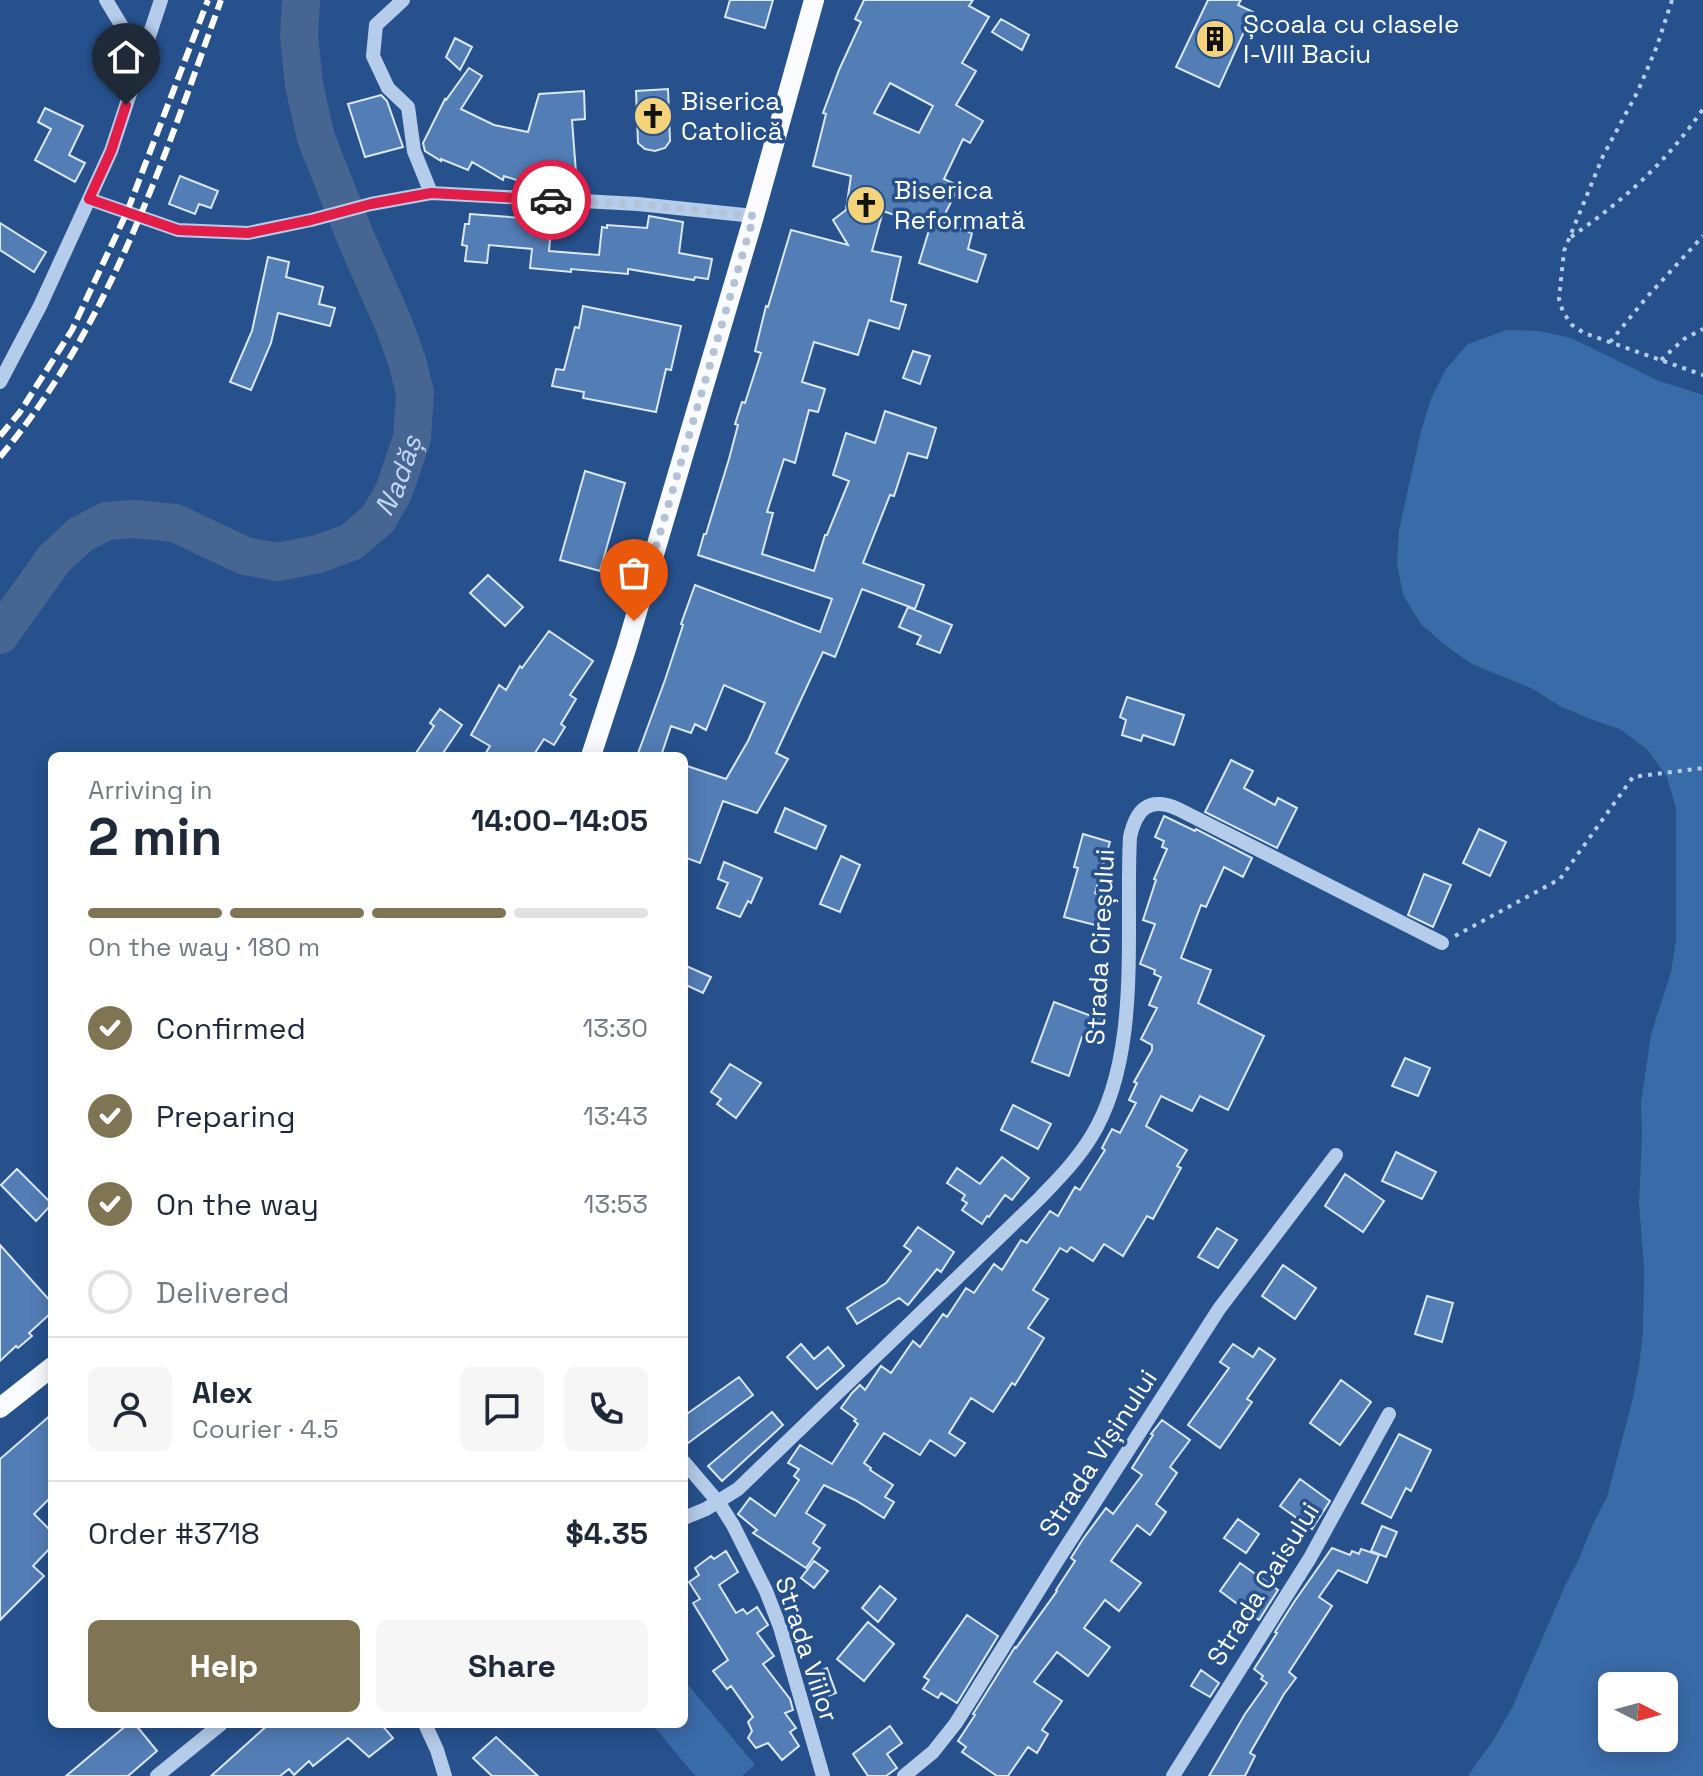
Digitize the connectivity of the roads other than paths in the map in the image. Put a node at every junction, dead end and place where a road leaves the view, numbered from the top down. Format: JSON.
{"nodes":[{"id":1,"x":106,"y":0,"type":"edge"},
{"id":2,"x":161,"y":0,"type":"edge"},
{"id":3,"x":403,"y":0,"type":"edge"},
{"id":4,"x":814,"y":0,"type":"edge"},
{"id":5,"x":141,"y":58,"type":"junction"},
{"id":6,"x":431,"y":193,"type":"junction"},
{"id":7,"x":89,"y":199,"type":"junction"},
{"id":8,"x":754,"y":216,"type":"junction"},
{"id":9,"x":0,"y":382,"type":"edge"},
{"id":10,"x":592,"y":752,"type":"edge"},
{"id":11,"x":1442,"y":943,"type":"road end"},
{"id":12,"x":1336,"y":1155,"type":"dead end"},
{"id":13,"x":48,"y":1370,"type":"edge"},
{"id":14,"x":0,"y":1408,"type":"edge"},
{"id":15,"x":1389,"y":1414,"type":"dead end"},
{"id":16,"x":688,"y":1467,"type":"edge"},
{"id":17,"x":719,"y":1503,"type":"junction"},
{"id":18,"x":688,"y":1516,"type":"edge"},
{"id":19,"x":216,"y":1728,"type":"edge"},
{"id":20,"x":427,"y":1728,"type":"edge"},
{"id":21,"x":157,"y":1776,"type":"edge"},
{"id":22,"x":445,"y":1776,"type":"edge"},
{"id":23,"x":823,"y":1776,"type":"edge"},
{"id":24,"x":904,"y":1776,"type":"edge"},
{"id":25,"x":1173,"y":1776,"type":"edge"}],
"edges":[{"from":1,"to":5,"type":"street"},
{"from":2,"to":5,"type":"street"},
{"from":3,"to":6,"type":"street"},
{"from":4,"to":8,"type":"main road"},
{"from":5,"to":7,"type":"street"},
{"from":6,"to":7,"type":"street"},
{"from":6,"to":8,"type":"street"},
{"from":7,"to":9,"type":"street"},
{"from":8,"to":10,"type":"main road"},
{"from":11,"to":17,"type":"street","name":"Strada Cireșului"},
{"from":12,"to":24,"type":"street","name":"Strada Vișinului"},
{"from":13,"to":14,"type":"main road"},
{"from":15,"to":25,"type":"street","name":"Strada Caisului"},
{"from":16,"to":17,"type":"street","name":"Strada Viilor"},
{"from":17,"to":18,"type":"street"},
{"from":17,"to":23,"type":"street","name":"Strada Viilor"},
{"from":19,"to":21,"type":"street"},
{"from":20,"to":22,"type":"street"}]}
